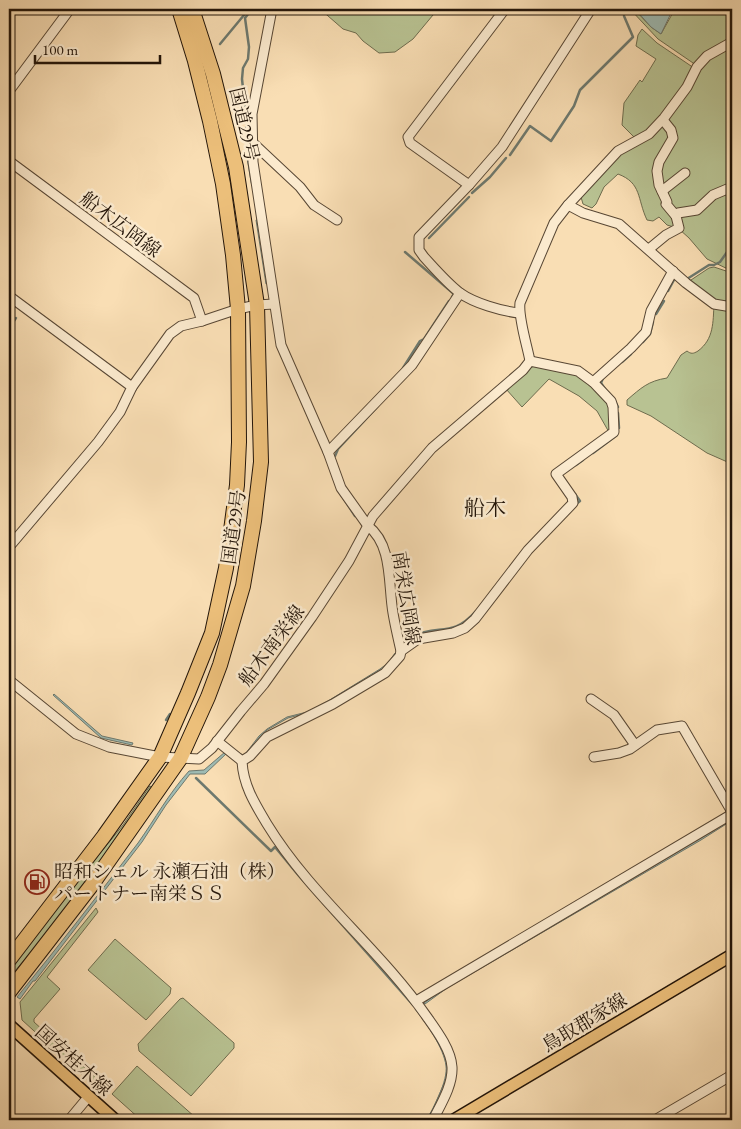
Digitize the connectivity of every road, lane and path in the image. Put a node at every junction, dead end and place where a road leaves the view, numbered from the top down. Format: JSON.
{"nodes":[{"id":1,"x":70,"y":9,"type":"edge"},
{"id":2,"x":179,"y":9,"type":"edge"},
{"id":3,"x":192,"y":9,"type":"edge"},
{"id":4,"x":272,"y":9,"type":"edge"},
{"id":5,"x":505,"y":9,"type":"edge"},
{"id":6,"x":591,"y":9,"type":"edge"},
{"id":7,"x":732,"y":42,"type":"edge"},
{"id":8,"x":9,"y":91,"type":"edge"},
{"id":9,"x":662,"y":120,"type":"junction"},
{"id":10,"x":252,"y":142,"type":"junction"},
{"id":11,"x":9,"y":161,"type":"edge"},
{"id":12,"x":685,"y":174,"type":"dead end"},
{"id":13,"x":470,"y":185,"type":"junction"},
{"id":14,"x":732,"y":187,"type":"edge"},
{"id":15,"x":662,"y":190,"type":"junction"},
{"id":16,"x":568,"y":205,"type":"junction"},
{"id":17,"x":676,"y":216,"type":"junction"},
{"id":18,"x":337,"y":220,"type":"dead end"},
{"id":19,"x":648,"y":250,"type":"junction"},
{"id":20,"x":673,"y":271,"type":"junction"},
{"id":21,"x":460,"y":293,"type":"junction"},
{"id":22,"x":9,"y":296,"type":"edge"},
{"id":23,"x":274,"y":304,"type":"junction"},
{"id":24,"x":257,"y":305,"type":"junction"},
{"id":25,"x":732,"y":307,"type":"edge"},
{"id":26,"x":238,"y":309,"type":"junction"},
{"id":27,"x":519,"y":313,"type":"junction"},
{"id":28,"x":202,"y":322,"type":"junction"},
{"id":29,"x":530,"y":361,"type":"junction"},
{"id":30,"x":593,"y":382,"type":"junction"},
{"id":31,"x":132,"y":386,"type":"junction"},
{"id":32,"x":328,"y":452,"type":"junction"},
{"id":33,"x":368,"y":526,"type":"junction"},
{"id":34,"x":9,"y":547,"type":"edge"},
{"id":35,"x":401,"y":651,"type":"junction"},
{"id":36,"x":9,"y":680,"type":"edge"},
{"id":37,"x":591,"y":699,"type":"dead end"},
{"id":38,"x":217,"y":741,"type":"junction"},
{"id":39,"x":635,"y":745,"type":"junction"},
{"id":40,"x":160,"y":757,"type":"junction"},
{"id":41,"x":594,"y":757,"type":"dead end"},
{"id":42,"x":180,"y":758,"type":"junction"},
{"id":43,"x":242,"y":761,"type":"junction"},
{"id":44,"x":732,"y":813,"type":"edge"},
{"id":45,"x":732,"y":955,"type":"edge"},
{"id":46,"x":9,"y":960,"type":"edge"},
{"id":47,"x":9,"y":992,"type":"edge"},
{"id":48,"x":416,"y":1001,"type":"junction"},
{"id":49,"x":9,"y":1025,"type":"edge"},
{"id":50,"x":732,"y":1075,"type":"edge"},
{"id":51,"x":89,"y":1096,"type":"junction"},
{"id":52,"x":69,"y":1120,"type":"edge"},
{"id":53,"x":116,"y":1120,"type":"edge"},
{"id":54,"x":433,"y":1120,"type":"edge"},
{"id":55,"x":454,"y":1120,"type":"edge"},
{"id":56,"x":655,"y":1120,"type":"edge"}],
"edges":[{"from":1,"to":8,"type":"street"},
{"from":2,"to":26,"type":"highway","name":"国道29号"},
{"from":3,"to":24,"type":"highway","name":"国道29号"},
{"from":4,"to":10,"type":"street","name":"南栄広岡線"},
{"from":5,"to":13,"type":"street"},
{"from":6,"to":13,"type":"street"},
{"from":7,"to":9,"type":"street"},
{"from":9,"to":15,"type":"street"},
{"from":9,"to":16,"type":"street"},
{"from":10,"to":18,"type":"street"},
{"from":10,"to":23,"type":"street","name":"南栄広岡線"},
{"from":11,"to":28,"type":"street","name":"船木広岡線"},
{"from":12,"to":15,"type":"street"},
{"from":13,"to":21,"type":"street"},
{"from":14,"to":17,"type":"street"},
{"from":15,"to":17,"type":"street"},
{"from":16,"to":19,"type":"street"},
{"from":16,"to":27,"type":"street"},
{"from":17,"to":19,"type":"street"},
{"from":19,"to":20,"type":"street"},
{"from":20,"to":25,"type":"street"},
{"from":20,"to":30,"type":"street"},
{"from":21,"to":27,"type":"street"},
{"from":21,"to":32,"type":"street"},
{"from":22,"to":31,"type":"street"},
{"from":23,"to":24,"type":"street"},
{"from":23,"to":32,"type":"street","name":"南栄広岡線"},
{"from":24,"to":26,"type":"street"},
{"from":24,"to":42,"type":"highway","name":"国道29号"},
{"from":26,"to":28,"type":"street"},
{"from":26,"to":40,"type":"highway","name":"国道29号"},
{"from":27,"to":29,"type":"street"},
{"from":28,"to":31,"type":"street"},
{"from":29,"to":30,"type":"street"},
{"from":29,"to":33,"type":"street","name":"船木南栄線"},
{"from":30,"to":35,"type":"street"},
{"from":31,"to":34,"type":"street"},
{"from":32,"to":33,"type":"street","name":"南栄広岡線"},
{"from":33,"to":35,"type":"street","name":"南栄広岡線"},
{"from":33,"to":38,"type":"street","name":"船木南栄線"},
{"from":35,"to":43,"type":"street","name":"南栄広岡線"},
{"from":36,"to":40,"type":"street","name":"船木南栄線"},
{"from":37,"to":39,"type":"street"},
{"from":38,"to":42,"type":"street","name":"船木南栄線"},
{"from":38,"to":43,"type":"street"},
{"from":39,"to":41,"type":"street"},
{"from":39,"to":44,"type":"street"},
{"from":40,"to":42,"type":"street","name":"船木南栄線"},
{"from":40,"to":46,"type":"highway","name":"国道29号"},
{"from":42,"to":47,"type":"highway","name":"国道29号"},
{"from":43,"to":48,"type":"street"},
{"from":44,"to":48,"type":"street"},
{"from":45,"to":55,"type":"main road","name":"鳥取郡家線"},
{"from":48,"to":54,"type":"street"},
{"from":49,"to":51,"type":"main road","name":"国安桂木線"},
{"from":50,"to":56,"type":"street"},
{"from":51,"to":52,"type":"street"},
{"from":51,"to":53,"type":"main road","name":"国安桂木線"}]}
